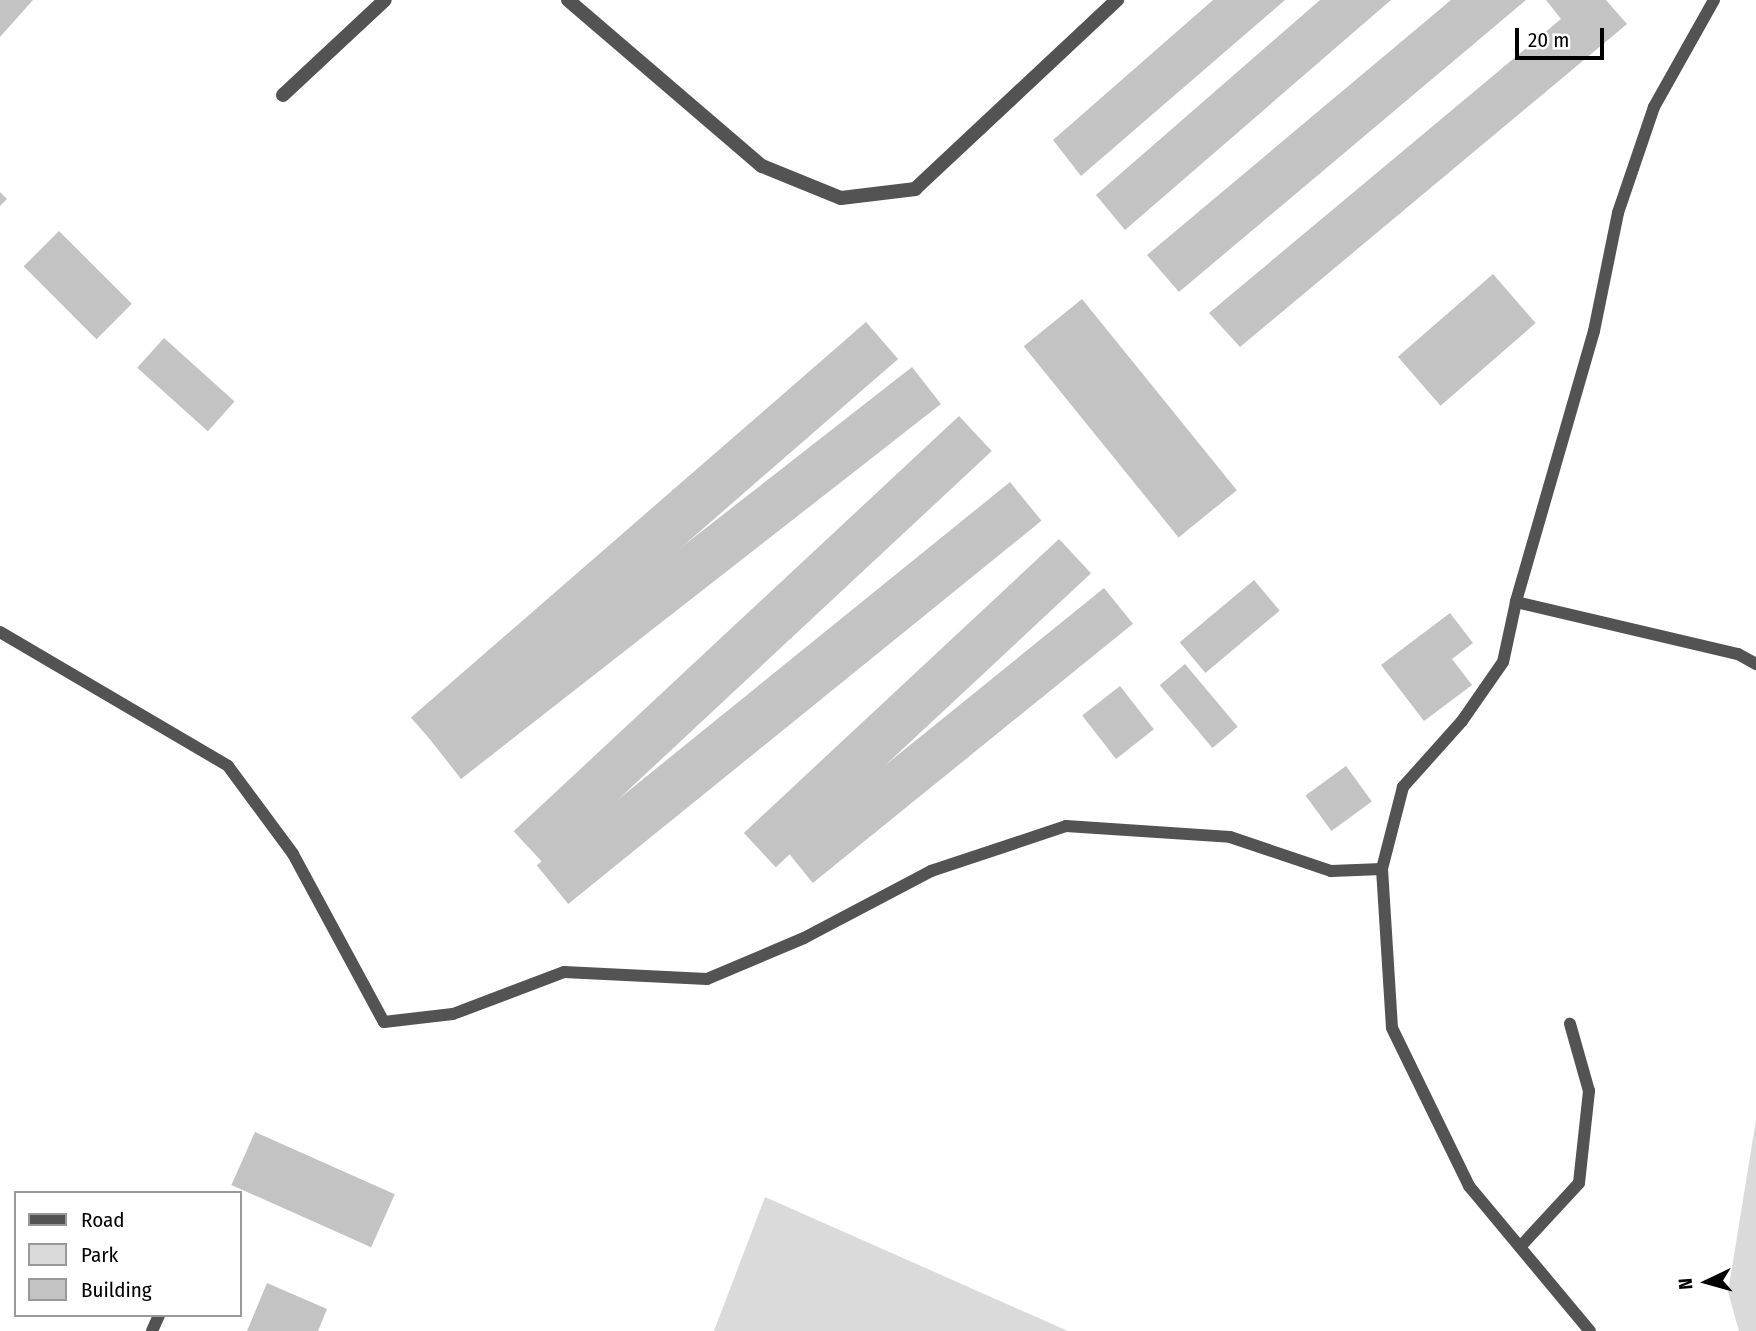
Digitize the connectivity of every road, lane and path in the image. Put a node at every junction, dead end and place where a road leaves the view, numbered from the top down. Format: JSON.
{"nodes":[{"id":1,"x":385,"y":0,"type":"edge"},
{"id":2,"x":568,"y":0,"type":"edge"},
{"id":3,"x":1117,"y":0,"type":"edge"},
{"id":4,"x":1714,"y":0,"type":"edge"},
{"id":5,"x":283,"y":95,"type":"dead end"},
{"id":6,"x":1517,"y":602,"type":"junction"},
{"id":7,"x":0,"y":632,"type":"edge"},
{"id":8,"x":1756,"y":664,"type":"edge"},
{"id":9,"x":1382,"y":869,"type":"junction"},
{"id":10,"x":1570,"y":1024,"type":"dead end"},
{"id":11,"x":1520,"y":1247,"type":"junction"},
{"id":12,"x":1590,"y":1331,"type":"edge"}],
"edges":[{"from":1,"to":5,"type":"street"},
{"from":2,"to":3,"type":"street"},
{"from":4,"to":6,"type":"lane"},
{"from":6,"to":8,"type":"lane"},
{"from":6,"to":9,"type":"lane"},
{"from":7,"to":9,"type":"lane"},
{"from":9,"to":11,"type":"lane"},
{"from":10,"to":11,"type":"lane"},
{"from":11,"to":12,"type":"lane"}]}
